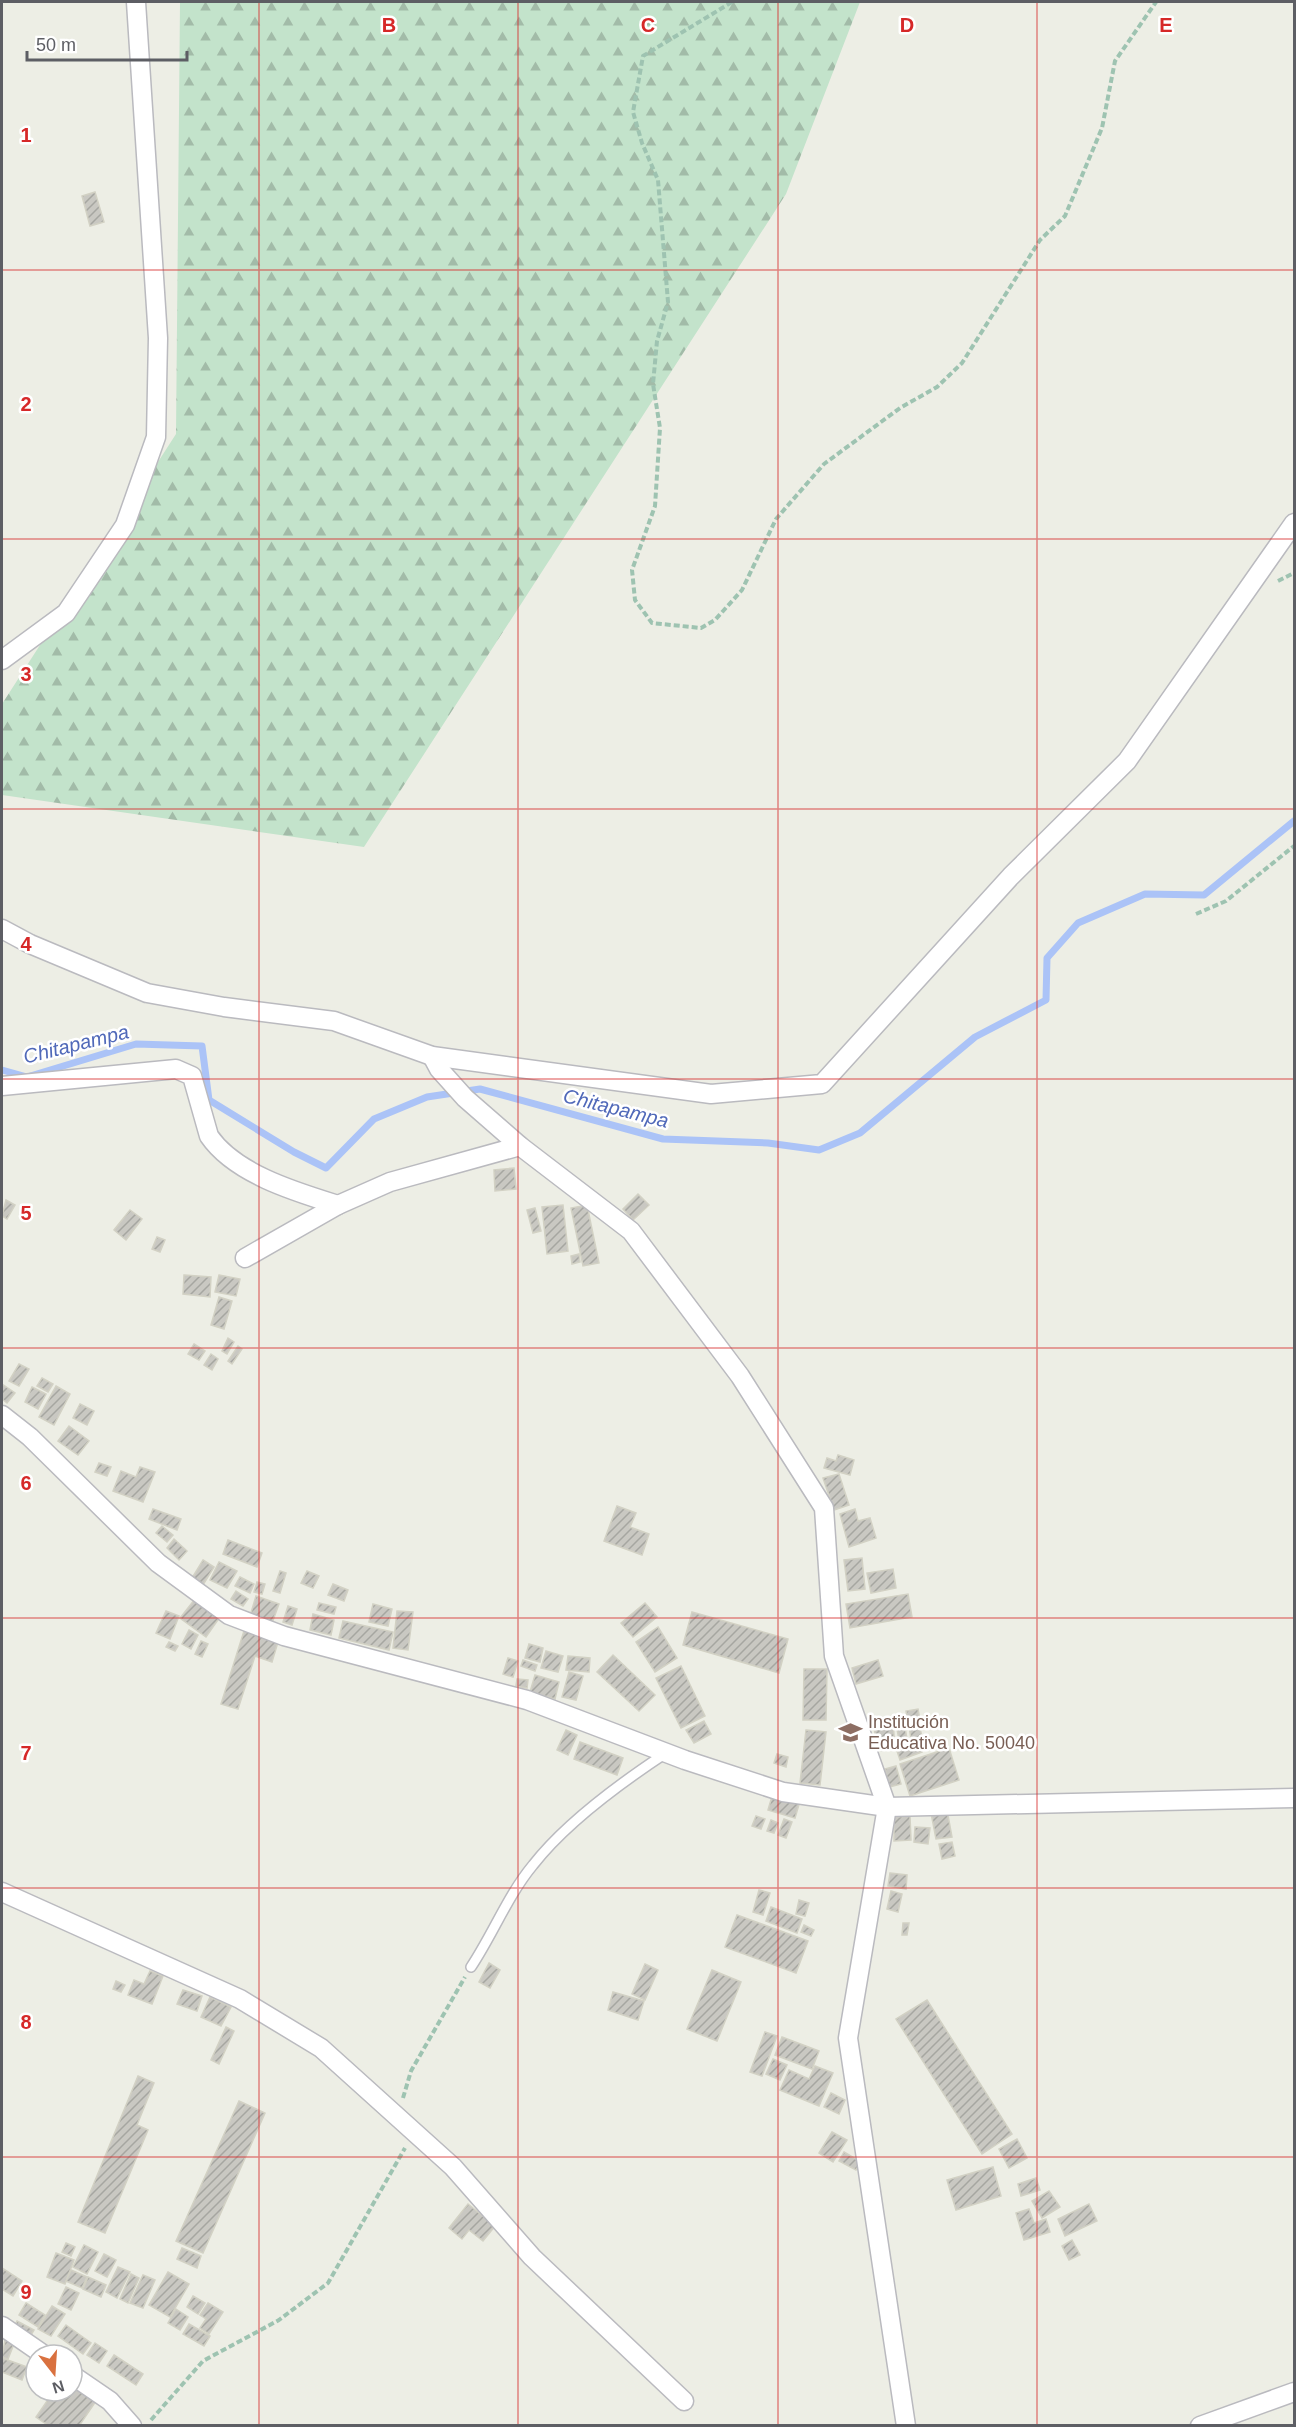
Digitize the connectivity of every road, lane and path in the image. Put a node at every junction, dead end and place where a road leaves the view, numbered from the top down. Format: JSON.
{"nodes":[{"id":1,"x":136,"y":2,"type":"edge"},
{"id":2,"x":732,"y":2,"type":"edge"},
{"id":3,"x":1156,"y":2,"type":"edge"},
{"id":4,"x":1294,"y":523,"type":"edge"},
{"id":5,"x":2,"y":660,"type":"edge"},
{"id":6,"x":1294,"y":846,"type":"edge"},
{"id":7,"x":1196,"y":914,"type":"dead end"},
{"id":8,"x":2,"y":929,"type":"edge"},
{"id":9,"x":435,"y":1062,"type":"junction"},
{"id":10,"x":2,"y":1086,"type":"edge"},
{"id":11,"x":520,"y":1146,"type":"junction"},
{"id":12,"x":338,"y":1205,"type":"junction"},
{"id":13,"x":245,"y":1258,"type":"dead end"},
{"id":14,"x":2,"y":1415,"type":"edge"},
{"id":15,"x":666,"y":1753,"type":"junction"},
{"id":16,"x":1294,"y":1798,"type":"edge"},
{"id":17,"x":887,"y":1807,"type":"junction"},
{"id":18,"x":2,"y":1892,"type":"edge"},
{"id":19,"x":471,"y":1967,"type":"joint"},
{"id":20,"x":397,"y":2116,"type":"junction"},
{"id":21,"x":414,"y":2132,"type":"junction"},
{"id":22,"x":2,"y":2326,"type":"edge"},
{"id":23,"x":27,"y":2343,"type":"edge"},
{"id":24,"x":84,"y":2384,"type":"edge"},
{"id":25,"x":1294,"y":2391,"type":"edge"},
{"id":26,"x":684,"y":2401,"type":"dead end"},
{"id":27,"x":132,"y":2426,"type":"edge"},
{"id":28,"x":147,"y":2426,"type":"edge"},
{"id":29,"x":906,"y":2426,"type":"edge"},
{"id":30,"x":1200,"y":2426,"type":"edge"}],
"edges":[{"from":1,"to":5,"type":"street"},
{"from":2,"to":3,"type":"path"},
{"from":4,"to":9,"type":"street"},
{"from":6,"to":7,"type":"path"},
{"from":8,"to":9,"type":"street"},
{"from":9,"to":11,"type":"street"},
{"from":10,"to":12,"type":"street"},
{"from":11,"to":12,"type":"street"},
{"from":11,"to":17,"type":"street"},
{"from":12,"to":13,"type":"street"},
{"from":14,"to":15,"type":"street"},
{"from":15,"to":17,"type":"street"},
{"from":15,"to":19,"type":"lane"},
{"from":16,"to":17,"type":"street"},
{"from":17,"to":29,"type":"street"},
{"from":18,"to":20,"type":"street"},
{"from":19,"to":20,"type":"path"},
{"from":20,"to":21,"type":"street"},
{"from":21,"to":26,"type":"street"},
{"from":21,"to":28,"type":"path"},
{"from":22,"to":23,"type":"street"},
{"from":24,"to":27,"type":"street"},
{"from":25,"to":30,"type":"street"}]}
